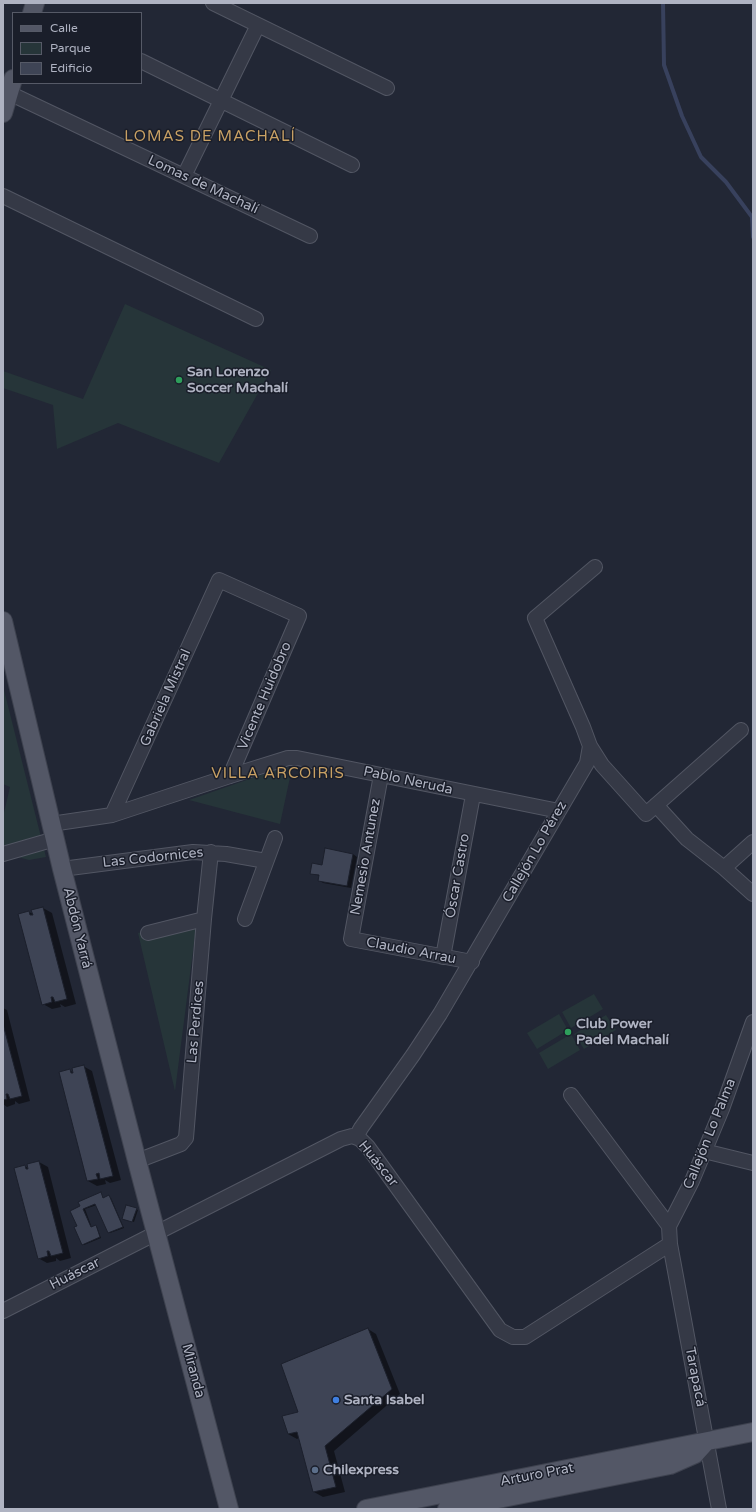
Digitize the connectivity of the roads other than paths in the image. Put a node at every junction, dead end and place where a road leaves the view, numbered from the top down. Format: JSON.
{"nodes":[{"id":1,"x":213,"y":3,"type":"edge"},
{"id":2,"x":258,"y":25,"type":"junction"},
{"id":3,"x":142,"y":61,"type":"edge"},
{"id":4,"x":11,"y":86,"type":"edge"},
{"id":5,"x":387,"y":88,"type":"dead end"},
{"id":6,"x":221,"y":100,"type":"junction"},
{"id":7,"x":3,"y":113,"type":"edge"},
{"id":8,"x":352,"y":165,"type":"dead end"},
{"id":9,"x":184,"y":176,"type":"junction"},
{"id":10,"x":3,"y":196,"type":"edge"},
{"id":11,"x":310,"y":236,"type":"dead end"},
{"id":12,"x":256,"y":319,"type":"dead end"},
{"id":13,"x":594,"y":567,"type":"dead end"},
{"id":14,"x":219,"y":580,"type":"joint"},
{"id":15,"x":3,"y":622,"type":"edge"},
{"id":16,"x":741,"y":730,"type":"dead end"},
{"id":17,"x":590,"y":746,"type":"junction"},
{"id":18,"x":381,"y":775,"type":"junction"},
{"id":19,"x":230,"y":776,"type":"junction"},
{"id":20,"x":473,"y":795,"type":"junction"},
{"id":21,"x":656,"y":805,"type":"junction"},
{"id":22,"x":559,"y":811,"type":"junction"},
{"id":23,"x":112,"y":815,"type":"junction"},
{"id":24,"x":53,"y":832,"type":"junction"},
{"id":25,"x":275,"y":838,"type":"dead end"},
{"id":26,"x":753,"y":842,"type":"edge"},
{"id":27,"x":212,"y":852,"type":"junction"},
{"id":28,"x":3,"y":854,"type":"edge"},
{"id":29,"x":266,"y":861,"type":"junction"},
{"id":30,"x":724,"y":868,"type":"junction"},
{"id":31,"x":62,"y":870,"type":"junction"},
{"id":32,"x":753,"y":894,"type":"edge"},
{"id":33,"x":245,"y":918,"type":"dead end"},
{"id":34,"x":204,"y":919,"type":"junction"},
{"id":35,"x":148,"y":933,"type":"dead end"},
{"id":36,"x":351,"y":939,"type":"joint"},
{"id":37,"x":443,"y":957,"type":"junction"},
{"id":38,"x":472,"y":962,"type":"junction"},
{"id":39,"x":753,"y":1022,"type":"edge"},
{"id":40,"x":571,"y":1095,"type":"dead end"},
{"id":41,"x":356,"y":1137,"type":"junction"},
{"id":42,"x":704,"y":1151,"type":"junction"},
{"id":43,"x":137,"y":1161,"type":"junction"},
{"id":44,"x":753,"y":1163,"type":"edge"},
{"id":45,"x":669,"y":1226,"type":"junction"},
{"id":46,"x":157,"y":1233,"type":"junction"},
{"id":47,"x":670,"y":1244,"type":"junction"},
{"id":48,"x":3,"y":1311,"type":"edge"},
{"id":49,"x":753,"y":1432,"type":"edge"},
{"id":50,"x":707,"y":1441,"type":"junction"},
{"id":51,"x":230,"y":1509,"type":"edge"},
{"id":52,"x":366,"y":1509,"type":"edge"},
{"id":53,"x":447,"y":1509,"type":"edge"},
{"id":54,"x":720,"y":1509,"type":"edge"}],
"edges":[{"from":1,"to":2,"type":"street"},
{"from":2,"to":5,"type":"street"},
{"from":2,"to":6,"type":"street"},
{"from":3,"to":6,"type":"street"},
{"from":4,"to":7,"type":"main road"},
{"from":4,"to":9,"type":"street","name":"Lomas de Machalí"},
{"from":6,"to":8,"type":"street"},
{"from":6,"to":9,"type":"street"},
{"from":9,"to":11,"type":"street","name":"Lomas de Machalí"},
{"from":10,"to":12,"type":"street"},
{"from":13,"to":17,"type":"street"},
{"from":14,"to":19,"type":"street","name":"Vicente Huidobro"},
{"from":14,"to":23,"type":"street","name":"Gabriela Mistral"},
{"from":15,"to":24,"type":"main road","name":"Abdón Yarrá"},
{"from":16,"to":21,"type":"street"},
{"from":17,"to":21,"type":"street"},
{"from":17,"to":22,"type":"street","name":"Callejón Lo Pérez"},
{"from":18,"to":19,"type":"street","name":"Pablo Neruda"},
{"from":18,"to":20,"type":"street","name":"Pablo Neruda"},
{"from":18,"to":36,"type":"street","name":"Nemesio Antunez"},
{"from":19,"to":23,"type":"street","name":"Pablo Neruda"},
{"from":20,"to":22,"type":"street","name":"Pablo Neruda"},
{"from":20,"to":37,"type":"street","name":"Óscar Castro"},
{"from":21,"to":30,"type":"street"},
{"from":22,"to":38,"type":"street","name":"Callejón Lo Pérez"},
{"from":23,"to":24,"type":"street","name":"Pablo Neruda"},
{"from":24,"to":28,"type":"street","name":"Pablo Neruda"},
{"from":24,"to":31,"type":"main road","name":"Abdón Yarrá"},
{"from":25,"to":29,"type":"street"},
{"from":26,"to":30,"type":"street"},
{"from":27,"to":29,"type":"street","name":"Las Codornices"},
{"from":27,"to":31,"type":"street","name":"Las Codornices"},
{"from":27,"to":34,"type":"street","name":"Las Perdices"},
{"from":29,"to":33,"type":"street"},
{"from":30,"to":32,"type":"street"},
{"from":31,"to":43,"type":"main road","name":"Abdón Yarrá"},
{"from":34,"to":35,"type":"street"},
{"from":34,"to":43,"type":"street","name":"Las Perdices"},
{"from":36,"to":37,"type":"street","name":"Claudio Arrau"},
{"from":37,"to":38,"type":"street","name":"Claudio Arrau"},
{"from":38,"to":41,"type":"street","name":"Callejón Lo Pérez"},
{"from":39,"to":42,"type":"street","name":"Callejón Lo Palma"},
{"from":40,"to":45,"type":"street"},
{"from":41,"to":46,"type":"street","name":"Huáscar"},
{"from":41,"to":47,"type":"street","name":"Huáscar"},
{"from":42,"to":44,"type":"street"},
{"from":42,"to":45,"type":"street","name":"Callejón Lo Palma"},
{"from":43,"to":46,"type":"main road","name":"Abdón Yarrá"},
{"from":45,"to":47,"type":"street"},
{"from":46,"to":48,"type":"street","name":"Huáscar"},
{"from":46,"to":51,"type":"main road","name":"Miranda"},
{"from":47,"to":50,"type":"street","name":"Tarapacá"},
{"from":49,"to":50,"type":"main road","name":"Arturo Prat"},
{"from":50,"to":52,"type":"main road","name":"Arturo Prat"},
{"from":50,"to":53,"type":"main road","name":"Arturo Prat"},
{"from":50,"to":54,"type":"street","name":"Tarapacá"}]}
